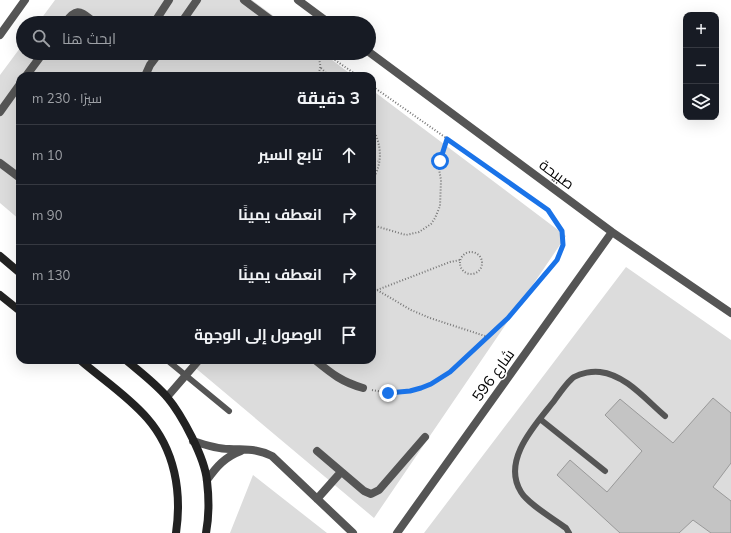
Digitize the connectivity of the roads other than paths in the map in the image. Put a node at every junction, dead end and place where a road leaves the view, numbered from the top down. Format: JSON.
{"nodes":[{"id":1,"x":25,"y":0,"type":"edge"},
{"id":2,"x":170,"y":0,"type":"edge"},
{"id":3,"x":197,"y":0,"type":"edge"},
{"id":4,"x":298,"y":0,"type":"edge"},
{"id":5,"x":247,"y":1,"type":"edge"},
{"id":6,"x":70,"y":16,"type":"edge"},
{"id":7,"x":86,"y":16,"type":"edge"},
{"id":8,"x":159,"y":16,"type":"edge"},
{"id":9,"x":186,"y":16,"type":"edge"},
{"id":10,"x":266,"y":16,"type":"edge"},
{"id":11,"x":320,"y":16,"type":"edge"},
{"id":12,"x":0,"y":35,"type":"edge"},
{"id":13,"x":376,"y":57,"type":"edge"},
{"id":14,"x":38,"y":60,"type":"edge"},
{"id":15,"x":154,"y":60,"type":"edge"},
{"id":16,"x":29,"y":72,"type":"edge"},
{"id":17,"x":147,"y":72,"type":"edge"},
{"id":18,"x":16,"y":90,"type":"edge"},
{"id":19,"x":0,"y":112,"type":"edge"},
{"id":20,"x":0,"y":163,"type":"edge"},
{"id":21,"x":16,"y":175,"type":"edge"},
{"id":22,"x":612,"y":232,"type":"junction"},
{"id":23,"x":0,"y":256,"type":"edge"},
{"id":24,"x":16,"y":270,"type":"edge"},
{"id":25,"x":0,"y":295,"type":"edge"},
{"id":26,"x":16,"y":308,"type":"edge"},
{"id":27,"x":731,"y":314,"type":"edge"},
{"id":28,"x":85,"y":364,"type":"edge"},
{"id":29,"x":131,"y":364,"type":"edge"},
{"id":30,"x":172,"y":364,"type":"edge"},
{"id":31,"x":196,"y":364,"type":"edge"},
{"id":32,"x":320,"y":364,"type":"edge"},
{"id":33,"x":186,"y":375,"type":"junction"},
{"id":34,"x":363,"y":388,"type":"road end"},
{"id":35,"x":167,"y":397,"type":"junction"},
{"id":36,"x":229,"y":411,"type":"dead end"},
{"id":37,"x":665,"y":416,"type":"dead end"},
{"id":38,"x":540,"y":419,"type":"junction"},
{"id":39,"x":425,"y":437,"type":"dead end"},
{"id":40,"x":193,"y":441,"type":"junction"},
{"id":41,"x":249,"y":449,"type":"junction"},
{"id":42,"x":317,"y":451,"type":"dead end"},
{"id":43,"x":341,"y":472,"type":"junction"},
{"id":44,"x":605,"y":472,"type":"dead end"},
{"id":45,"x":207,"y":480,"type":"junction"},
{"id":46,"x":317,"y":498,"type":"junction"},
{"id":47,"x":176,"y":533,"type":"edge"},
{"id":48,"x":206,"y":533,"type":"edge"},
{"id":49,"x":353,"y":533,"type":"edge"},
{"id":50,"x":397,"y":533,"type":"edge"},
{"id":51,"x":569,"y":533,"type":"edge"}],
"edges":[{"from":1,"to":12,"type":"street"},
{"from":2,"to":8,"type":"street"},
{"from":3,"to":9,"type":"street"},
{"from":4,"to":11,"type":"street"},
{"from":5,"to":10,"type":"street"},
{"from":6,"to":7,"type":"street"},
{"from":13,"to":22,"type":"street","name":"صبيحة"},
{"from":14,"to":16,"type":"street"},
{"from":15,"to":17,"type":"street"},
{"from":18,"to":19,"type":"street"},
{"from":20,"to":21,"type":"street"},
{"from":22,"to":27,"type":"street","name":"صبيحة"},
{"from":22,"to":50,"type":"street","name":"شارع 596"},
{"from":23,"to":24,"type":"street"},
{"from":25,"to":26,"type":"street"},
{"from":28,"to":47,"type":"street"},
{"from":29,"to":35,"type":"street"},
{"from":30,"to":33,"type":"lane"},
{"from":31,"to":33,"type":"street"},
{"from":32,"to":34,"type":"street"},
{"from":33,"to":35,"type":"street"},
{"from":33,"to":36,"type":"lane"},
{"from":35,"to":40,"type":"street"},
{"from":37,"to":38,"type":"lane"},
{"from":38,"to":44,"type":"lane"},
{"from":38,"to":51,"type":"lane"},
{"from":39,"to":43,"type":"street"},
{"from":40,"to":41,"type":"street"},
{"from":40,"to":45,"type":"street"},
{"from":41,"to":45,"type":"street"},
{"from":41,"to":46,"type":"street"},
{"from":42,"to":43,"type":"street"},
{"from":43,"to":46,"type":"street"},
{"from":45,"to":48,"type":"street"},
{"from":46,"to":49,"type":"street"}]}
